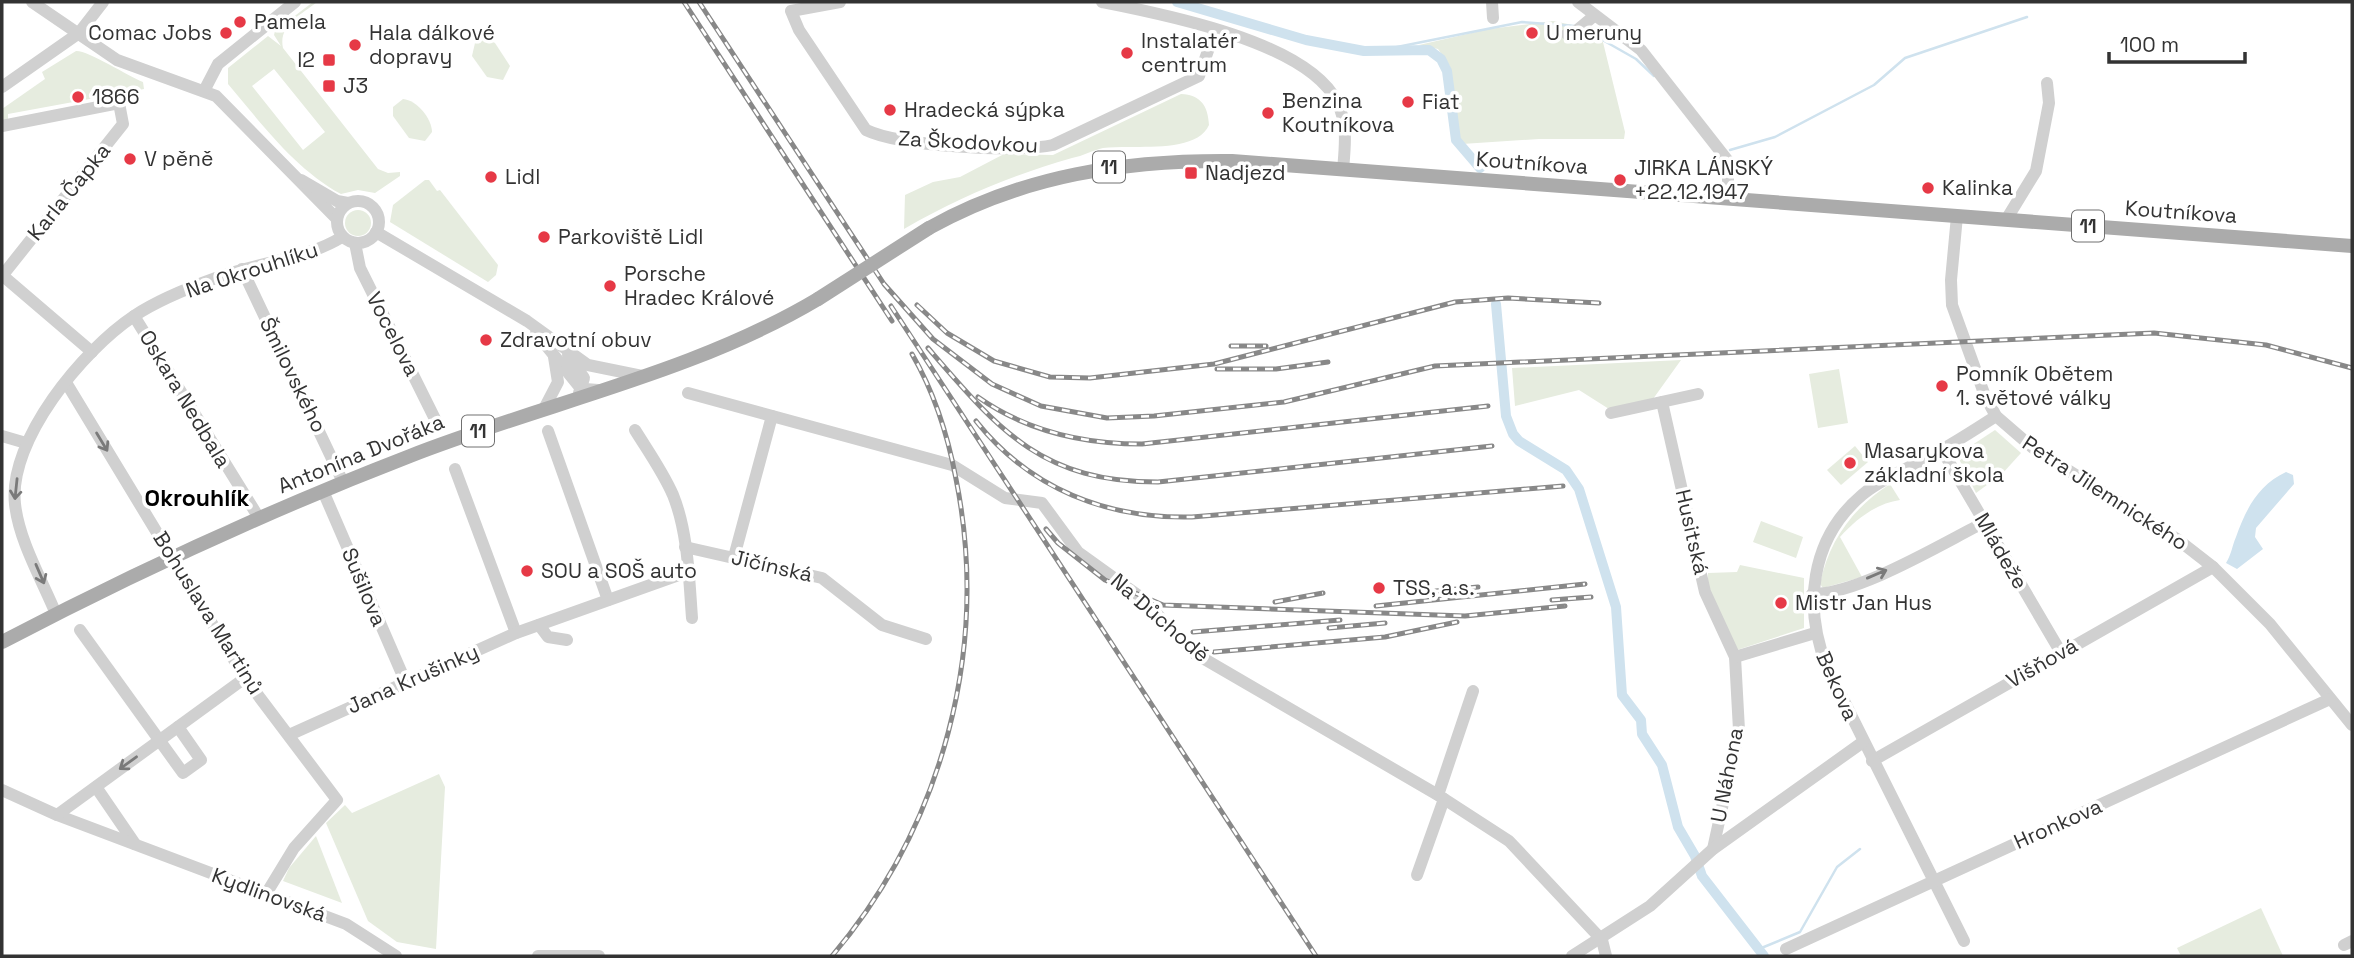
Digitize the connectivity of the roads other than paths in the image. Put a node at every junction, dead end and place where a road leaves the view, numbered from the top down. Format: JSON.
{"nodes":[{"id":1,"x":32,"y":2,"type":"edge"},
{"id":2,"x":103,"y":2,"type":"edge"},
{"id":3,"x":295,"y":2,"type":"edge"},
{"id":4,"x":840,"y":2,"type":"edge"},
{"id":5,"x":1102,"y":2,"type":"edge"},
{"id":6,"x":1492,"y":2,"type":"edge"},
{"id":7,"x":1578,"y":2,"type":"edge"},
{"id":8,"x":1594,"y":16,"type":"junction"},
{"id":9,"x":1493,"y":18,"type":"dead end"},
{"id":10,"x":1215,"y":31,"type":"junction"},
{"id":11,"x":79,"y":33,"type":"junction"},
{"id":12,"x":1566,"y":34,"type":"dead end"},
{"id":13,"x":2047,"y":83,"type":"dead end"},
{"id":14,"x":2,"y":87,"type":"edge"},
{"id":15,"x":204,"y":91,"type":"junction"},
{"id":16,"x":2,"y":126,"type":"edge"},
{"id":17,"x":1343,"y":170,"type":"junction"},
{"id":18,"x":288,"y":173,"type":"junction"},
{"id":19,"x":1728,"y":199,"type":"junction"},
{"id":20,"x":348,"y":203,"type":"junction"},
{"id":21,"x":1957,"y":216,"type":"junction"},
{"id":22,"x":337,"y":219,"type":"junction"},
{"id":23,"x":2006,"y":220,"type":"junction"},
{"id":24,"x":929,"y":228,"type":"joint"},
{"id":25,"x":376,"y":232,"type":"junction"},
{"id":26,"x":342,"y":237,"type":"junction"},
{"id":27,"x":355,"y":243,"type":"junction"},
{"id":28,"x":2352,"y":246,"type":"edge"},
{"id":29,"x":242,"y":269,"type":"junction"},
{"id":30,"x":2,"y":275,"type":"edge"},
{"id":31,"x":134,"y":316,"type":"junction"},
{"id":32,"x":555,"y":348,"type":"junction"},
{"id":33,"x":92,"y":352,"type":"junction"},
{"id":34,"x":642,"y":376,"type":"junction"},
{"id":35,"x":67,"y":384,"type":"junction"},
{"id":36,"x":578,"y":393,"type":"junction"},
{"id":37,"x":688,"y":393,"type":"dead end"},
{"id":38,"x":1698,"y":394,"type":"dead end"},
{"id":39,"x":1662,"y":402,"type":"junction"},
{"id":40,"x":545,"y":407,"type":"junction"},
{"id":41,"x":1611,"y":413,"type":"dead end"},
{"id":42,"x":772,"y":416,"type":"junction"},
{"id":43,"x":1996,"y":416,"type":"junction"},
{"id":44,"x":437,"y":423,"type":"dead end"},
{"id":45,"x":635,"y":430,"type":"dead end"},
{"id":46,"x":548,"y":431,"type":"dead end"},
{"id":47,"x":2,"y":436,"type":"edge"},
{"id":48,"x":26,"y":443,"type":"junction"},
{"id":49,"x":1942,"y":450,"type":"junction"},
{"id":50,"x":455,"y":468,"type":"dead end"},
{"id":51,"x":343,"y":482,"type":"junction"},
{"id":52,"x":323,"y":491,"type":"junction"},
{"id":53,"x":259,"y":517,"type":"junction"},
{"id":54,"x":1985,"y":522,"type":"junction"},
{"id":55,"x":685,"y":547,"type":"junction"},
{"id":56,"x":172,"y":557,"type":"junction"},
{"id":57,"x":734,"y":557,"type":"junction"},
{"id":58,"x":2213,"y":567,"type":"junction"},
{"id":59,"x":687,"y":572,"type":"junction"},
{"id":60,"x":1812,"y":594,"type":"junction"},
{"id":61,"x":608,"y":600,"type":"junction"},
{"id":62,"x":56,"y":614,"type":"junction"},
{"id":63,"x":692,"y":618,"type":"dead end"},
{"id":64,"x":539,"y":625,"type":"junction"},
{"id":65,"x":80,"y":629,"type":"dead end"},
{"id":66,"x":1815,"y":633,"type":"junction"},
{"id":67,"x":516,"y":634,"type":"junction"},
{"id":68,"x":926,"y":639,"type":"dead end"},
{"id":69,"x":566,"y":640,"type":"dead end"},
{"id":70,"x":2,"y":642,"type":"edge"},
{"id":71,"x":2060,"y":652,"type":"junction"},
{"id":72,"x":1735,"y":657,"type":"junction"},
{"id":73,"x":245,"y":678,"type":"junction"},
{"id":74,"x":406,"y":683,"type":"junction"},
{"id":75,"x":1473,"y":691,"type":"dead end"},
{"id":76,"x":2330,"y":699,"type":"junction"},
{"id":77,"x":2352,"y":725,"type":"edge"},
{"id":78,"x":178,"y":727,"type":"junction"},
{"id":79,"x":289,"y":735,"type":"junction"},
{"id":80,"x":160,"y":740,"type":"junction"},
{"id":81,"x":1863,"y":743,"type":"junction"},
{"id":82,"x":1872,"y":761,"type":"junction"},
{"id":83,"x":96,"y":787,"type":"junction"},
{"id":84,"x":2,"y":790,"type":"edge"},
{"id":85,"x":1441,"y":797,"type":"junction"},
{"id":86,"x":57,"y":815,"type":"junction"},
{"id":87,"x":136,"y":845,"type":"junction"},
{"id":88,"x":1713,"y":849,"type":"junction"},
{"id":89,"x":1417,"y":875,"type":"dead end"},
{"id":90,"x":1934,"y":880,"type":"junction"},
{"id":91,"x":267,"y":894,"type":"junction"},
{"id":92,"x":1602,"y":940,"type":"junction"},
{"id":93,"x":1964,"y":941,"type":"dead end"},
{"id":94,"x":1786,"y":949,"type":"dead end"},
{"id":95,"x":396,"y":956,"type":"edge"},
{"id":96,"x":538,"y":956,"type":"edge"},
{"id":97,"x":599,"y":956,"type":"edge"},
{"id":98,"x":1572,"y":956,"type":"edge"},
{"id":99,"x":1606,"y":956,"type":"edge"}],
"edges":[{"from":1,"to":11,"type":"street"},
{"from":2,"to":11,"type":"street"},
{"from":3,"to":15,"type":"street"},
{"from":4,"to":10,"type":"street","name":"Za Škodovkou"},
{"from":5,"to":10,"type":"street"},
{"from":6,"to":9,"type":"street"},
{"from":7,"to":8,"type":"street"},
{"from":8,"to":12,"type":"street"},
{"from":8,"to":19,"type":"street"},
{"from":10,"to":17,"type":"street"},
{"from":11,"to":14,"type":"street"},
{"from":11,"to":15,"type":"street"},
{"from":13,"to":23,"type":"street"},
{"from":15,"to":18,"type":"street"},
{"from":16,"to":30,"type":"street","name":"Karla Čapka"},
{"from":17,"to":19,"type":"main road","name":"Koutníkova","number":"11"},
{"from":17,"to":24,"type":"main road","name":"Koutníkova","number":"11"},
{"from":18,"to":20,"type":"street"},
{"from":18,"to":22,"type":"street"},
{"from":19,"to":21,"type":"main road","name":"Koutníkova","number":"11"},
{"from":20,"to":22,"type":"street","name":"Na Okrouhlíku"},
{"from":20,"to":25,"type":"street"},
{"from":21,"to":23,"type":"main road","name":"Koutníkova","number":"11"},
{"from":21,"to":43,"type":"street","name":"Petra Jilemnického"},
{"from":22,"to":26,"type":"street","name":"Na Okrouhlíku"},
{"from":23,"to":28,"type":"main road","name":"Koutníkova","number":"11"},
{"from":24,"to":34,"type":"main road","name":"Antonína Dvořáka","number":"11","bridge":true},
{"from":25,"to":27,"type":"street"},
{"from":25,"to":32,"type":"street"},
{"from":26,"to":27,"type":"street","name":"Na Okrouhlíku"},
{"from":26,"to":29,"type":"street","name":"Na Okrouhlíku"},
{"from":27,"to":44,"type":"street","name":"Vocelova"},
{"from":29,"to":31,"type":"street","name":"Na Okrouhlíku"},
{"from":29,"to":51,"type":"street","name":"Šmilovského"},
{"from":30,"to":33,"type":"street"},
{"from":31,"to":33,"type":"street","name":"Na Okrouhlíku"},
{"from":31,"to":53,"type":"street","name":"Oskara Nedbala"},
{"from":32,"to":34,"type":"street"},
{"from":32,"to":36,"type":"street"},
{"from":32,"to":40,"type":"street"},
{"from":33,"to":35,"type":"street","name":"Na Okrouhlíku"},
{"from":34,"to":36,"type":"main road","name":"Antonína Dvořáka","number":"11"},
{"from":35,"to":48,"type":"street","name":"Na Okrouhlíku"},
{"from":35,"to":56,"type":"street","name":"Bohuslava Martinů","one_way":true},
{"from":36,"to":40,"type":"main road","name":"Antonína Dvořáka","number":"11"},
{"from":37,"to":42,"type":"street","name":"Na Důchodě"},
{"from":38,"to":39,"type":"street"},
{"from":39,"to":41,"type":"street"},
{"from":39,"to":72,"type":"street","name":"Husitská"},
{"from":40,"to":51,"type":"main road","name":"Antonína Dvořáka","number":"11"},
{"from":42,"to":57,"type":"street"},
{"from":42,"to":85,"type":"street","name":"Na Důchodě"},
{"from":43,"to":49,"type":"street","name":"Bekova"},
{"from":43,"to":58,"type":"street","name":"Petra Jilemnického"},
{"from":45,"to":55,"type":"street"},
{"from":46,"to":61,"type":"street"},
{"from":47,"to":48,"type":"street"},
{"from":48,"to":62,"type":"street","name":"Na Okrouhlíku","one_way":true},
{"from":49,"to":54,"type":"street","name":"Mládeže"},
{"from":49,"to":60,"type":"street","name":"Bekova"},
{"from":50,"to":67,"type":"street"},
{"from":51,"to":52,"type":"main road","name":"Antonína Dvořáka","number":"11"},
{"from":52,"to":53,"type":"main road","name":"Antonína Dvořáka","number":"11"},
{"from":52,"to":74,"type":"street","name":"Sušilova"},
{"from":53,"to":56,"type":"main road","name":"Antonína Dvořáka","number":"11"},
{"from":60,"to":54,"type":"street","one_way":true},
{"from":54,"to":71,"type":"street","name":"Mládeže"},
{"from":55,"to":57,"type":"street","name":"Jičínská"},
{"from":55,"to":59,"type":"street"},
{"from":56,"to":62,"type":"main road","name":"Antonína Dvořáka","number":"11"},
{"from":56,"to":73,"type":"street","name":"Bohuslava Martinů"},
{"from":57,"to":68,"type":"street","name":"Jičínská"},
{"from":58,"to":71,"type":"street","name":"Višňová"},
{"from":58,"to":76,"type":"street","name":"Petra Jilemnického"},
{"from":59,"to":61,"type":"street","name":"Jana Krušinky"},
{"from":59,"to":63,"type":"street"},
{"from":60,"to":66,"type":"street","name":"Bekova"},
{"from":61,"to":64,"type":"street","name":"Jana Krušinky"},
{"from":62,"to":70,"type":"main road","name":"Antonína Dvořáka","number":"11"},
{"from":64,"to":67,"type":"street","name":"Jana Krušinky"},
{"from":64,"to":69,"type":"street"},
{"from":65,"to":80,"type":"street"},
{"from":66,"to":72,"type":"street"},
{"from":66,"to":81,"type":"street","name":"Bekova"},
{"from":67,"to":74,"type":"street","name":"Jana Krušinky"},
{"from":71,"to":82,"type":"street","name":"Višňová"},
{"from":72,"to":88,"type":"street","name":"U Náhona"},
{"from":73,"to":78,"type":"street"},
{"from":73,"to":79,"type":"street","name":"Bohuslava Martinů"},
{"from":74,"to":79,"type":"street","name":"Jana Krušinky"},
{"from":75,"to":85,"type":"street"},
{"from":76,"to":77,"type":"street","name":"Petra Jilemnického"},
{"from":76,"to":90,"type":"street","name":"Hronkova"},
{"from":78,"to":80,"type":"street"},
{"from":78,"to":80,"type":"street"},
{"from":79,"to":91,"type":"street","name":"Bohuslava Martinů"},
{"from":80,"to":83,"type":"street","one_way":true},
{"from":81,"to":82,"type":"street","name":"Bekova"},
{"from":81,"to":88,"type":"street","name":"U Náhona"},
{"from":82,"to":90,"type":"street","name":"Bekova"},
{"from":83,"to":86,"type":"street"},
{"from":83,"to":87,"type":"street"},
{"from":84,"to":86,"type":"street","name":"Kydlinovská"},
{"from":85,"to":89,"type":"street"},
{"from":85,"to":92,"type":"street","name":"Na Důchodě"},
{"from":86,"to":87,"type":"street","name":"Kydlinovská"},
{"from":87,"to":91,"type":"street","name":"Kydlinovská"},
{"from":88,"to":92,"type":"street","name":"U Náhona"},
{"from":90,"to":93,"type":"street","name":"Bekova"},
{"from":90,"to":94,"type":"street","name":"Hronkova"},
{"from":91,"to":95,"type":"street","name":"Kydlinovská"},
{"from":92,"to":98,"type":"street","name":"U Náhona"},
{"from":92,"to":99,"type":"street"},
{"from":96,"to":97,"type":"street"}]}
